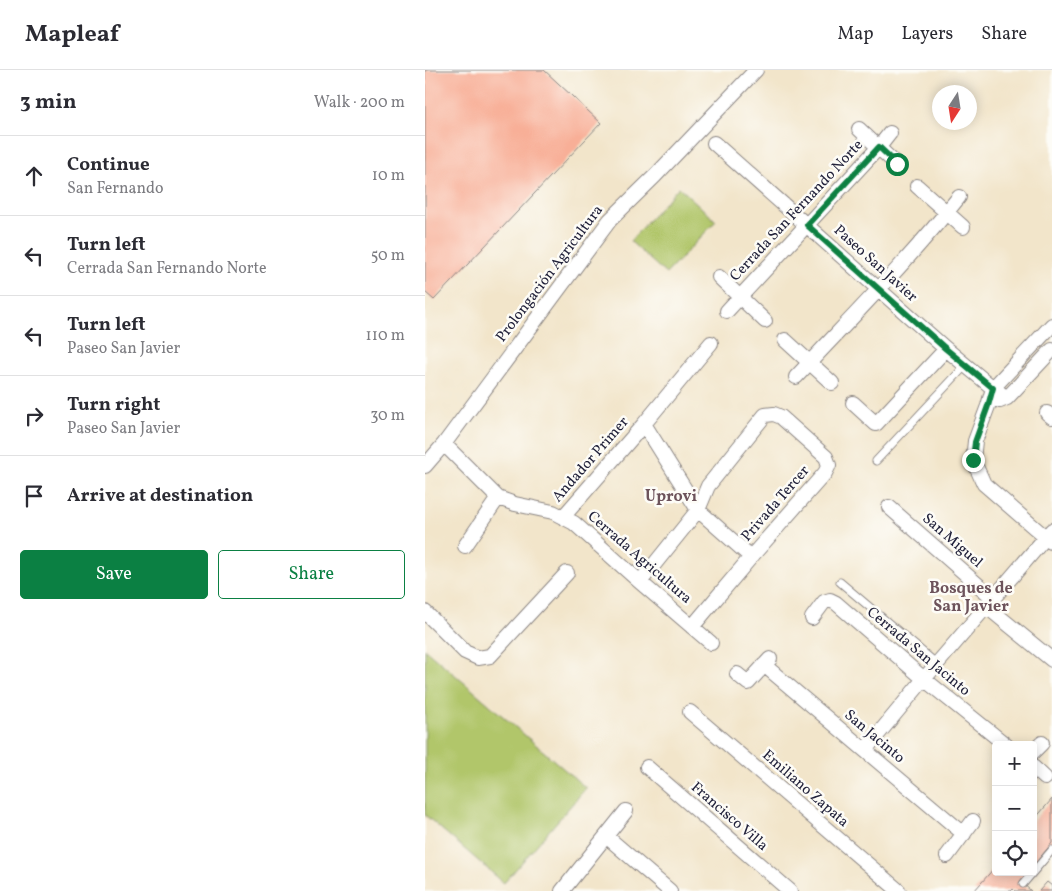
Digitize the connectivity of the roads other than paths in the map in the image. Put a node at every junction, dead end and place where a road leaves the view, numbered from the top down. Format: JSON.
{"nodes":[{"id":1,"x":749,"y":72,"type":"edge"},
{"id":2,"x":859,"y":129,"type":"dead end"},
{"id":3,"x":890,"y":133,"type":"dead end"},
{"id":4,"x":714,"y":143,"type":"dead end"},
{"id":5,"x":879,"y":147,"type":"junction"},
{"id":6,"x":897,"y":164,"type":"dead end"},
{"id":7,"x":917,"y":186,"type":"dead end"},
{"id":8,"x":959,"y":197,"type":"dead end"},
{"id":9,"x":947,"y":213,"type":"junction"},
{"id":10,"x":807,"y":225,"type":"junction"},
{"id":11,"x":963,"y":227,"type":"dead end"},
{"id":12,"x":719,"y":277,"type":"dead end"},
{"id":13,"x":878,"y":289,"type":"junction"},
{"id":14,"x":740,"y":297,"type":"junction"},
{"id":15,"x":727,"y":311,"type":"dead end"},
{"id":16,"x":765,"y":321,"type":"dead end"},
{"id":17,"x":1052,"y":325,"type":"edge"},
{"id":18,"x":785,"y":340,"type":"dead end"},
{"id":19,"x":711,"y":343,"type":"dead end"},
{"id":20,"x":946,"y":349,"type":"junction"},
{"id":21,"x":1052,"y":350,"type":"edge"},
{"id":22,"x":809,"y":363,"type":"junction"},
{"id":23,"x":966,"y":365,"type":"junction"},
{"id":24,"x":796,"y":377,"type":"dead end"},
{"id":25,"x":832,"y":383,"type":"dead end"},
{"id":26,"x":993,"y":388,"type":"junction"},
{"id":27,"x":1007,"y":398,"type":"junction"},
{"id":28,"x":853,"y":403,"type":"dead end"},
{"id":29,"x":988,"y":406,"type":"junction"},
{"id":30,"x":643,"y":424,"type":"junction"},
{"id":31,"x":444,"y":444,"type":"junction"},
{"id":32,"x":876,"y":461,"type":"dead end"},
{"id":33,"x":425,"y":466,"type":"edge"},
{"id":34,"x":498,"y":498,"type":"junction"},
{"id":35,"x":889,"y":507,"type":"dead end"},
{"id":36,"x":698,"y":510,"type":"junction"},
{"id":37,"x":563,"y":517,"type":"junction"},
{"id":38,"x":1050,"y":536,"type":"edge"},
{"id":39,"x":465,"y":546,"type":"dead end"},
{"id":40,"x":751,"y":556,"type":"junction"},
{"id":41,"x":567,"y":573,"type":"dead end"},
{"id":42,"x":640,"y":582,"type":"junction"},
{"id":43,"x":840,"y":582,"type":"dead end"},
{"id":44,"x":990,"y":602,"type":"junction"},
{"id":45,"x":425,"y":612,"type":"edge"},
{"id":46,"x":812,"y":618,"type":"dead end"},
{"id":47,"x":693,"y":626,"type":"junction"},
{"id":48,"x":711,"y":643,"type":"dead end"},
{"id":49,"x":1052,"y":660,"type":"edge"},
{"id":50,"x":937,"y":664,"type":"junction"},
{"id":51,"x":737,"y":674,"type":"dead end"},
{"id":52,"x":924,"y":679,"type":"junction"},
{"id":53,"x":690,"y":712,"type":"dead end"},
{"id":54,"x":1001,"y":741,"type":"edge"},
{"id":55,"x":865,"y":750,"type":"junction"},
{"id":56,"x":647,"y":767,"type":"dead end"},
{"id":57,"x":1037,"y":771,"type":"edge"},
{"id":58,"x":1045,"y":778,"type":"dead end"},
{"id":59,"x":626,"y":811,"type":"dead end"},
{"id":60,"x":973,"y":821,"type":"dead end"},
{"id":61,"x":964,"y":834,"type":"junction"},
{"id":62,"x":606,"y":836,"type":"junction"},
{"id":63,"x":1052,"y":850,"type":"edge"},
{"id":64,"x":947,"y":856,"type":"dead end"},
{"id":65,"x":1023,"y":884,"type":"dead end"},
{"id":66,"x":567,"y":889,"type":"edge"},
{"id":67,"x":671,"y":891,"type":"edge"},
{"id":68,"x":790,"y":891,"type":"edge"},
{"id":69,"x":899,"y":891,"type":"edge"}],
"edges":[{"from":1,"to":31,"type":"street","name":"Prolongación Agricultura"},
{"from":2,"to":5,"type":"street"},
{"from":3,"to":5,"type":"street","name":"Cerrada San Fernando Norte"},
{"from":4,"to":10,"type":"street","name":"Paseo San Javier"},
{"from":5,"to":6,"type":"street"},
{"from":5,"to":10,"type":"street","name":"Cerrada San Fernando Norte"},
{"from":7,"to":9,"type":"street"},
{"from":8,"to":9,"type":"street"},
{"from":9,"to":11,"type":"street"},
{"from":9,"to":13,"type":"street"},
{"from":10,"to":13,"type":"street","name":"Paseo San Javier"},
{"from":10,"to":14,"type":"street","name":"Cerrada San Fernando Norte"},
{"from":12,"to":14,"type":"street"},
{"from":13,"to":20,"type":"street","name":"Paseo San Javier"},
{"from":13,"to":22,"type":"street"},
{"from":14,"to":15,"type":"street","name":"Cerrada San Fernando Norte"},
{"from":14,"to":16,"type":"street"},
{"from":17,"to":26,"type":"street"},
{"from":18,"to":22,"type":"street"},
{"from":19,"to":30,"type":"street","name":"Andador Primer"},
{"from":20,"to":23,"type":"street","name":"Paseo San Javier"},
{"from":20,"to":28,"type":"street"},
{"from":21,"to":27,"type":"street"},
{"from":22,"to":24,"type":"street"},
{"from":22,"to":25,"type":"street"},
{"from":23,"to":26,"type":"street","name":"Paseo San Javier"},
{"from":23,"to":32,"type":"lane"},
{"from":26,"to":27,"type":"street","name":"Paseo San Javier"},
{"from":26,"to":29,"type":"street"},
{"from":27,"to":29,"type":"street"},
{"from":29,"to":38,"type":"street"},
{"from":30,"to":36,"type":"street"},
{"from":30,"to":37,"type":"street","name":"Andador Primer"},
{"from":31,"to":33,"type":"street","name":"Prolongación Agricultura"},
{"from":31,"to":34,"type":"street","name":"Cerrada Agricultura"},
{"from":34,"to":37,"type":"street","name":"Cerrada Agricultura"},
{"from":34,"to":39,"type":"street"},
{"from":35,"to":44,"type":"street","name":"San Miguel"},
{"from":36,"to":40,"type":"street"},
{"from":36,"to":40,"type":"street","name":"Privada Tercer"},
{"from":36,"to":42,"type":"street"},
{"from":37,"to":42,"type":"street","name":"Cerrada Agricultura"},
{"from":38,"to":44,"type":"street"},
{"from":40,"to":47,"type":"street","name":"Privada Tercer"},
{"from":41,"to":45,"type":"street"},
{"from":42,"to":47,"type":"street","name":"Cerrada Agricultura"},
{"from":43,"to":50,"type":"lane"},
{"from":44,"to":49,"type":"street","name":"San Miguel"},
{"from":44,"to":50,"type":"street"},
{"from":46,"to":52,"type":"street","name":"Cerrada San Jacinto"},
{"from":47,"to":48,"type":"street","name":"Cerrada Agricultura"},
{"from":50,"to":52,"type":"street"},
{"from":51,"to":55,"type":"street","name":"San Jacinto"},
{"from":52,"to":54,"type":"street","name":"Cerrada San Jacinto"},
{"from":52,"to":55,"type":"street"},
{"from":53,"to":69,"type":"street","name":"Emiliano Zapata"},
{"from":55,"to":61,"type":"street","name":"San Jacinto"},
{"from":56,"to":68,"type":"street","name":"Francisco Villa"},
{"from":57,"to":58,"type":"street"},
{"from":59,"to":62,"type":"street"},
{"from":60,"to":61,"type":"street"},
{"from":61,"to":64,"type":"street"},
{"from":62,"to":66,"type":"street"},
{"from":62,"to":67,"type":"street"},
{"from":63,"to":65,"type":"lane"}]}
